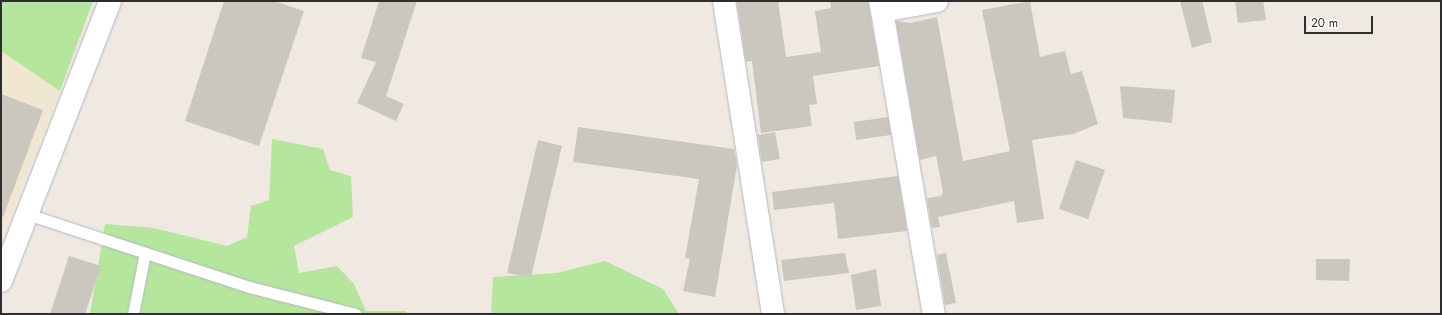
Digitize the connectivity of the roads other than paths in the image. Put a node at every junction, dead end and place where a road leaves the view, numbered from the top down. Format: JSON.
{"nodes":[{"id":1,"x":110,"y":1,"type":"edge"},
{"id":2,"x":724,"y":1,"type":"edge"},
{"id":3,"x":936,"y":1,"type":"edge"},
{"id":4,"x":881,"y":6,"type":"edge"},
{"id":5,"x":27,"y":214,"type":"junction"},
{"id":6,"x":8,"y":241,"type":"edge"},
{"id":7,"x":145,"y":253,"type":"junction"},
{"id":8,"x":1,"y":281,"type":"edge"},
{"id":9,"x":133,"y":314,"type":"edge"},
{"id":10,"x":356,"y":314,"type":"edge"},
{"id":11,"x":773,"y":314,"type":"edge"},
{"id":12,"x":934,"y":314,"type":"edge"}],
"edges":[{"from":1,"to":5,"type":"street"},
{"from":2,"to":11,"type":"street"},
{"from":3,"to":4,"type":"street"},
{"from":4,"to":12,"type":"street"},
{"from":5,"to":6,"type":"street"},
{"from":5,"to":7,"type":"lane"},
{"from":6,"to":8,"type":"street"},
{"from":7,"to":9,"type":"lane"},
{"from":7,"to":10,"type":"lane"}]}
